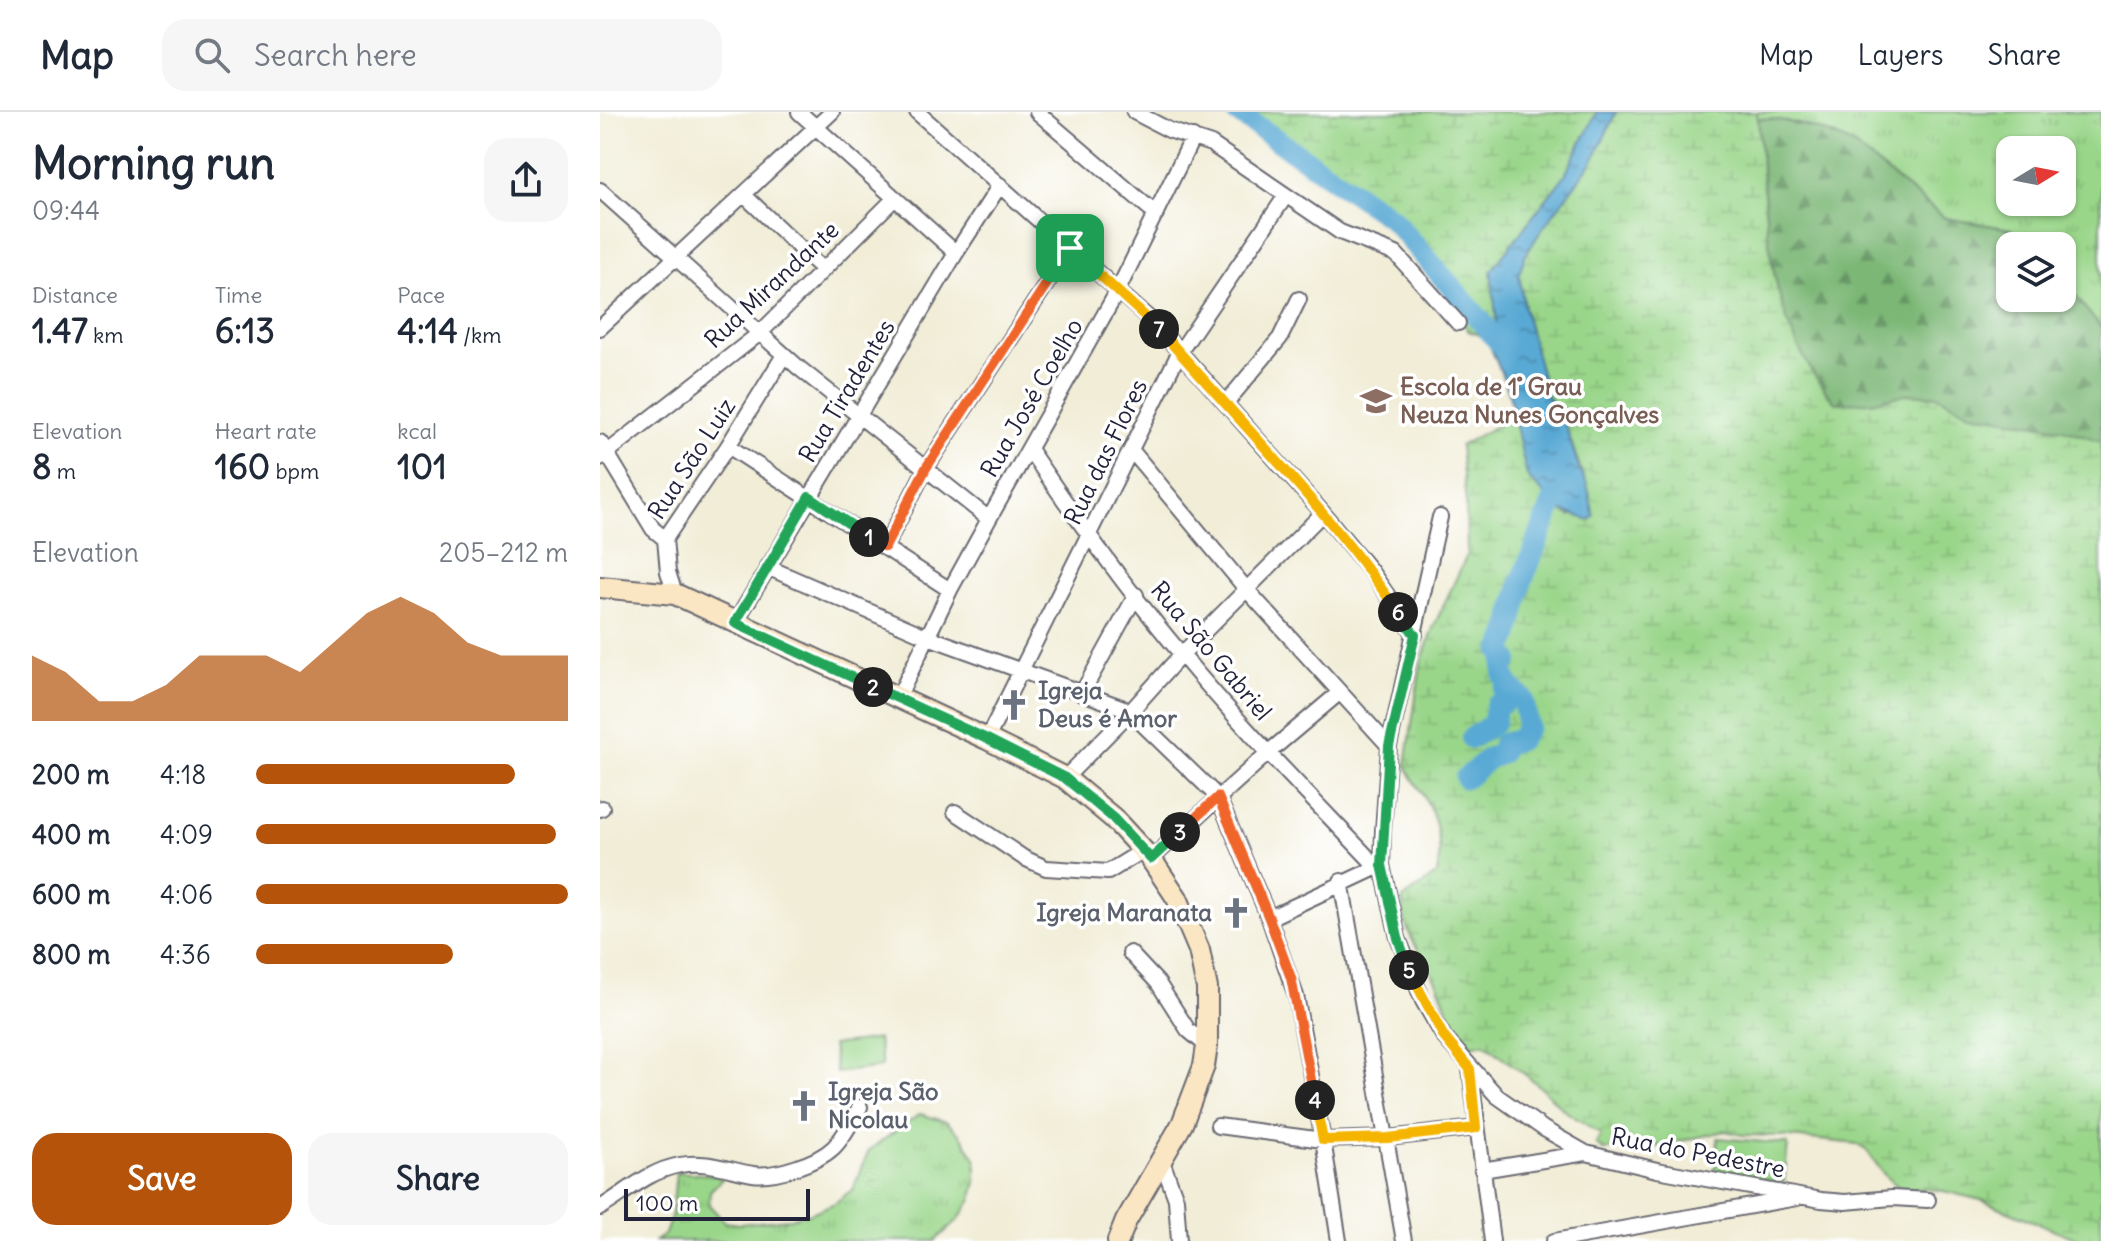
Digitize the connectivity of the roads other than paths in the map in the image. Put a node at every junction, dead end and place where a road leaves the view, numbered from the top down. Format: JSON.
{"nodes":[{"id":1,"x":799,"y":112,"type":"edge"},
{"id":2,"x":832,"y":112,"type":"edge"},
{"id":3,"x":917,"y":112,"type":"edge"},
{"id":4,"x":1037,"y":112,"type":"edge"},
{"id":5,"x":1134,"y":112,"type":"edge"},
{"id":6,"x":816,"y":128,"type":"junction"},
{"id":7,"x":1193,"y":137,"type":"junction"},
{"id":8,"x":1000,"y":185,"type":"junction"},
{"id":9,"x":600,"y":191,"type":"edge"},
{"id":10,"x":744,"y":195,"type":"junction"},
{"id":11,"x":1285,"y":197,"type":"junction"},
{"id":12,"x":895,"y":198,"type":"junction"},
{"id":13,"x":1156,"y":214,"type":"junction"},
{"id":14,"x":1070,"y":248,"type":"junction"},
{"id":15,"x":956,"y":253,"type":"junction"},
{"id":16,"x":677,"y":257,"type":"junction"},
{"id":17,"x":823,"y":270,"type":"junction"},
{"id":18,"x":1117,"y":292,"type":"junction"},
{"id":19,"x":1299,"y":299,"type":"dead end"},
{"id":20,"x":1458,"y":323,"type":"dead end"},
{"id":21,"x":600,"y":328,"type":"edge"},
{"id":22,"x":760,"y":333,"type":"junction"},
{"id":23,"x":1179,"y":353,"type":"junction"},
{"id":24,"x":784,"y":355,"type":"junction"},
{"id":25,"x":1226,"y":403,"type":"junction"},
{"id":26,"x":859,"y":414,"type":"junction"},
{"id":27,"x":728,"y":446,"type":"junction"},
{"id":28,"x":1029,"y":449,"type":"junction"},
{"id":29,"x":602,"y":451,"type":"edge"},
{"id":30,"x":1132,"y":451,"type":"junction"},
{"id":31,"x":926,"y":468,"type":"junction"},
{"id":32,"x":809,"y":497,"type":"junction"},
{"id":33,"x":1323,"y":513,"type":"junction"},
{"id":34,"x":1440,"y":517,"type":"dead end"},
{"id":35,"x":989,"y":519,"type":"junction"},
{"id":36,"x":1089,"y":537,"type":"junction"},
{"id":37,"x":665,"y":539,"type":"junction"},
{"id":38,"x":885,"y":547,"type":"junction"},
{"id":39,"x":767,"y":567,"type":"junction"},
{"id":40,"x":600,"y":587,"type":"edge"},
{"id":41,"x":950,"y":590,"type":"junction"},
{"id":42,"x":1247,"y":590,"type":"junction"},
{"id":43,"x":675,"y":594,"type":"junction"},
{"id":44,"x":1136,"y":595,"type":"junction"},
{"id":45,"x":735,"y":623,"type":"junction"},
{"id":46,"x":1415,"y":635,"type":"junction"},
{"id":47,"x":928,"y":637,"type":"junction"},
{"id":48,"x":1181,"y":655,"type":"junction"},
{"id":49,"x":1019,"y":671,"type":"junction"},
{"id":50,"x":1082,"y":693,"type":"junction"},
{"id":51,"x":1339,"y":693,"type":"junction"},
{"id":52,"x":898,"y":698,"type":"junction"},
{"id":53,"x":1130,"y":712,"type":"junction"},
{"id":54,"x":987,"y":739,"type":"junction"},
{"id":55,"x":1389,"y":746,"type":"junction"},
{"id":56,"x":1269,"y":752,"type":"junction"},
{"id":57,"x":1065,"y":778,"type":"junction"},
{"id":58,"x":1218,"y":797,"type":"junction"},
{"id":59,"x":955,"y":812,"type":"dead end"},
{"id":60,"x":1147,"y":855,"type":"junction"},
{"id":61,"x":1379,"y":866,"type":"junction"},
{"id":62,"x":1341,"y":881,"type":"junction"},
{"id":63,"x":1269,"y":918,"type":"junction"},
{"id":64,"x":1130,"y":953,"type":"dead end"},
{"id":65,"x":1207,"y":1046,"type":"junction"},
{"id":66,"x":1470,"y":1069,"type":"junction"},
{"id":67,"x":860,"y":1107,"type":"dead end"},
{"id":68,"x":1218,"y":1126,"type":"dead end"},
{"id":69,"x":1476,"y":1128,"type":"junction"},
{"id":70,"x":1388,"y":1138,"type":"junction"},
{"id":71,"x":1323,"y":1140,"type":"junction"},
{"id":72,"x":1586,"y":1153,"type":"junction"},
{"id":73,"x":1162,"y":1161,"type":"junction"},
{"id":74,"x":1482,"y":1170,"type":"junction"},
{"id":75,"x":1805,"y":1196,"type":"junction"},
{"id":76,"x":1928,"y":1200,"type":"dead end"},
{"id":77,"x":600,"y":1208,"type":"edge"},
{"id":78,"x":1118,"y":1241,"type":"edge"},
{"id":79,"x":1179,"y":1241,"type":"edge"},
{"id":80,"x":1339,"y":1241,"type":"edge"},
{"id":81,"x":1404,"y":1241,"type":"edge"},
{"id":82,"x":1492,"y":1241,"type":"edge"},
{"id":83,"x":1554,"y":1241,"type":"edge"}],
"edges":[{"from":1,"to":6,"type":"street"},
{"from":2,"to":6,"type":"street"},
{"from":3,"to":8,"type":"street"},
{"from":4,"to":13,"type":"street"},
{"from":5,"to":7,"type":"street"},
{"from":6,"to":10,"type":"street"},
{"from":6,"to":12,"type":"street"},
{"from":7,"to":11,"type":"street"},
{"from":7,"to":13,"type":"street","name":"Rua José Coelho"},
{"from":8,"to":14,"type":"street"},
{"from":8,"to":15,"type":"street","name":"Rua Tiradentes"},
{"from":9,"to":16,"type":"street"},
{"from":10,"to":16,"type":"street"},
{"from":10,"to":17,"type":"street"},
{"from":11,"to":20,"type":"street"},
{"from":11,"to":23,"type":"street","name":"Rua das Flores"},
{"from":12,"to":15,"type":"street"},
{"from":12,"to":17,"type":"street","name":"Rua Mirandante"},
{"from":13,"to":18,"type":"street","name":"Rua José Coelho"},
{"from":14,"to":18,"type":"street"},
{"from":14,"to":31,"type":"street"},
{"from":15,"to":26,"type":"street","name":"Rua Tiradentes"},
{"from":16,"to":21,"type":"street"},
{"from":16,"to":22,"type":"street"},
{"from":17,"to":22,"type":"street","name":"Rua Mirandante"},
{"from":18,"to":23,"type":"street"},
{"from":18,"to":28,"type":"street","name":"Rua José Coelho"},
{"from":19,"to":25,"type":"street"},
{"from":22,"to":24,"type":"street"},
{"from":22,"to":29,"type":"street","name":"Rua Mirandante"},
{"from":23,"to":25,"type":"street"},
{"from":23,"to":30,"type":"street","name":"Rua das Flores"},
{"from":24,"to":26,"type":"street"},
{"from":24,"to":27,"type":"street","name":"Rua São Luiz"},
{"from":25,"to":33,"type":"street"},
{"from":26,"to":31,"type":"street"},
{"from":26,"to":32,"type":"street","name":"Rua Tiradentes"},
{"from":27,"to":32,"type":"street"},
{"from":27,"to":37,"type":"street","name":"Rua São Luiz"},
{"from":28,"to":35,"type":"street","name":"Rua José Coelho"},
{"from":28,"to":36,"type":"street","name":"Rua São Gabriel"},
{"from":29,"to":37,"type":"street"},
{"from":30,"to":36,"type":"street","name":"Rua das Flores"},
{"from":30,"to":42,"type":"street"},
{"from":31,"to":35,"type":"street"},
{"from":31,"to":38,"type":"street"},
{"from":32,"to":38,"type":"street"},
{"from":32,"to":39,"type":"street","name":"Rua Tiradentes"},
{"from":33,"to":42,"type":"street"},
{"from":33,"to":46,"type":"street"},
{"from":34,"to":46,"type":"street","name":"Rua do Pedestre"},
{"from":35,"to":41,"type":"street","name":"Rua José Coelho"},
{"from":36,"to":44,"type":"street","name":"Rua São Gabriel"},
{"from":36,"to":49,"type":"street","name":"Rua das Flores"},
{"from":37,"to":43,"type":"street","name":"Rua São Luiz"},
{"from":38,"to":41,"type":"street"},
{"from":39,"to":45,"type":"street","name":"Rua Tiradentes"},
{"from":39,"to":47,"type":"street"},
{"from":40,"to":43,"type":"main road"},
{"from":41,"to":47,"type":"street","name":"Rua José Coelho"},
{"from":42,"to":48,"type":"street"},
{"from":42,"to":51,"type":"street"},
{"from":43,"to":45,"type":"main road"},
{"from":44,"to":48,"type":"street","name":"Rua São Gabriel"},
{"from":44,"to":50,"type":"street"},
{"from":45,"to":52,"type":"main road"},
{"from":46,"to":55,"type":"street","name":"Rua do Pedestre"},
{"from":47,"to":49,"type":"street"},
{"from":47,"to":52,"type":"street","name":"Rua José Coelho"},
{"from":48,"to":53,"type":"street"},
{"from":48,"to":56,"type":"street","name":"Rua São Gabriel"},
{"from":49,"to":50,"type":"street"},
{"from":49,"to":54,"type":"street","name":"Rua das Flores"},
{"from":50,"to":53,"type":"street"},
{"from":51,"to":55,"type":"street"},
{"from":51,"to":56,"type":"street"},
{"from":52,"to":54,"type":"main road"},
{"from":53,"to":57,"type":"street"},
{"from":53,"to":58,"type":"street"},
{"from":54,"to":57,"type":"main road"},
{"from":55,"to":61,"type":"street","name":"Rua do Pedestre"},
{"from":56,"to":58,"type":"street"},
{"from":56,"to":61,"type":"street","name":"Rua São Gabriel"},
{"from":57,"to":60,"type":"main road"},
{"from":58,"to":60,"type":"street"},
{"from":58,"to":63,"type":"street"},
{"from":59,"to":60,"type":"street"},
{"from":60,"to":65,"type":"main road"},
{"from":61,"to":62,"type":"street"},
{"from":61,"to":66,"type":"street","name":"Rua do Pedestre"},
{"from":62,"to":63,"type":"street"},
{"from":62,"to":70,"type":"street"},
{"from":63,"to":71,"type":"street"},
{"from":64,"to":65,"type":"street"},
{"from":65,"to":73,"type":"main road"},
{"from":66,"to":69,"type":"street"},
{"from":66,"to":72,"type":"street","name":"Rua do Pedestre"},
{"from":67,"to":77,"type":"street"},
{"from":68,"to":71,"type":"street"},
{"from":69,"to":70,"type":"street"},
{"from":69,"to":74,"type":"street"},
{"from":70,"to":71,"type":"street"},
{"from":70,"to":81,"type":"street"},
{"from":71,"to":80,"type":"street"},
{"from":72,"to":74,"type":"street"},
{"from":72,"to":75,"type":"street","name":"Rua do Pedestre"},
{"from":73,"to":78,"type":"main road"},
{"from":73,"to":79,"type":"street"},
{"from":74,"to":82,"type":"street"},
{"from":75,"to":76,"type":"street","name":"Rua do Pedestre"},
{"from":75,"to":83,"type":"street"}]}
